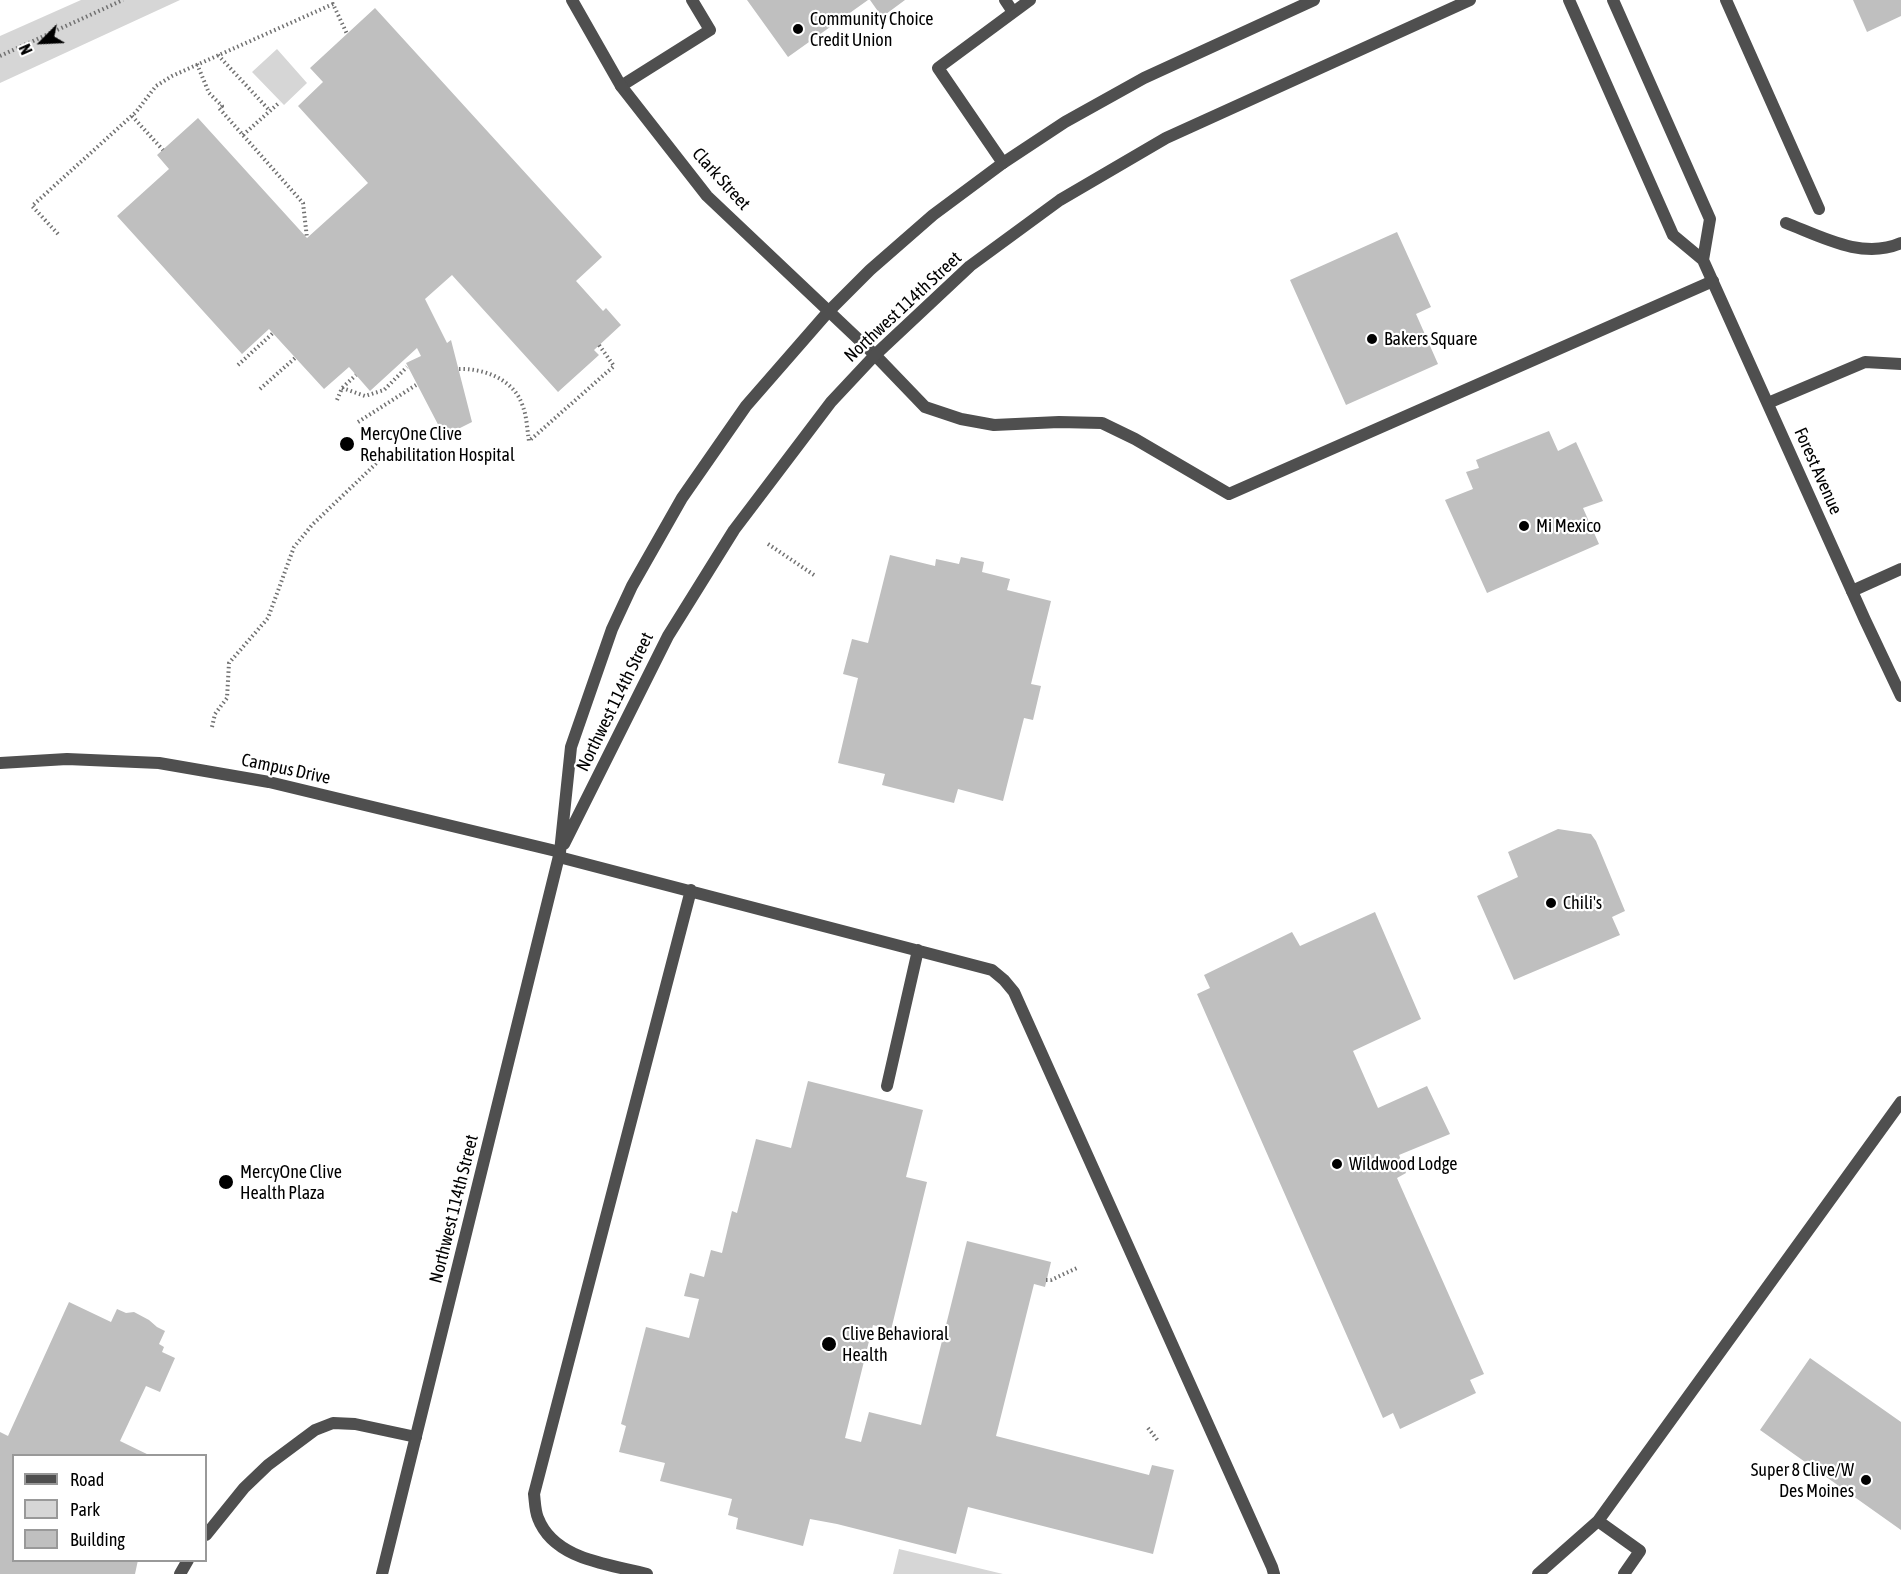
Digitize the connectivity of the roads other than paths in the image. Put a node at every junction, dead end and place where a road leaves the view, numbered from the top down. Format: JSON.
{"nodes":[{"id":1,"x":572,"y":0,"type":"edge"},
{"id":2,"x":692,"y":0,"type":"edge"},
{"id":3,"x":1005,"y":0,"type":"edge"},
{"id":4,"x":1030,"y":0,"type":"edge"},
{"id":5,"x":1314,"y":0,"type":"edge"},
{"id":6,"x":1470,"y":0,"type":"edge"},
{"id":7,"x":1569,"y":0,"type":"edge"},
{"id":8,"x":1613,"y":0,"type":"edge"},
{"id":9,"x":1726,"y":0,"type":"edge"},
{"id":10,"x":1013,"y":12,"type":"junction"},
{"id":11,"x":621,"y":87,"type":"junction"},
{"id":12,"x":1003,"y":163,"type":"junction"},
{"id":13,"x":1819,"y":208,"type":"dead end"},
{"id":14,"x":1786,"y":223,"type":"dead end"},
{"id":15,"x":1901,"y":243,"type":"edge"},
{"id":16,"x":1703,"y":260,"type":"junction"},
{"id":17,"x":1713,"y":281,"type":"junction"},
{"id":18,"x":828,"y":312,"type":"junction"},
{"id":19,"x":875,"y":355,"type":"junction"},
{"id":20,"x":1901,"y":364,"type":"edge"},
{"id":21,"x":1768,"y":403,"type":"junction"},
{"id":22,"x":1901,"y":569,"type":"edge"},
{"id":23,"x":1852,"y":591,"type":"junction"},
{"id":24,"x":1901,"y":696,"type":"edge"},
{"id":25,"x":0,"y":763,"type":"edge"},
{"id":26,"x":559,"y":855,"type":"junction"},
{"id":27,"x":690,"y":890,"type":"junction"},
{"id":28,"x":918,"y":950,"type":"junction"},
{"id":29,"x":887,"y":1086,"type":"dead end"},
{"id":30,"x":1901,"y":1102,"type":"edge"},
{"id":31,"x":416,"y":1437,"type":"junction"},
{"id":32,"x":1598,"y":1521,"type":"junction"},
{"id":33,"x":207,"y":1534,"type":"edge"},
{"id":34,"x":382,"y":1574,"type":"edge"},
{"id":35,"x":647,"y":1574,"type":"edge"},
{"id":36,"x":1274,"y":1574,"type":"edge"},
{"id":37,"x":1538,"y":1574,"type":"edge"},
{"id":38,"x":1624,"y":1574,"type":"edge"}],
"edges":[{"from":1,"to":11,"type":"street","name":"Clark Street"},
{"from":2,"to":11,"type":"street"},
{"from":3,"to":10,"type":"street"},
{"from":4,"to":10,"type":"street"},
{"from":5,"to":12,"type":"street","name":"Northwest 114th Street"},
{"from":6,"to":19,"type":"street","name":"Northwest 114th Street"},
{"from":7,"to":16,"type":"street","name":"Forest Avenue"},
{"from":8,"to":16,"type":"street"},
{"from":9,"to":13,"type":"street"},
{"from":10,"to":12,"type":"street"},
{"from":11,"to":18,"type":"street","name":"Clark Street"},
{"from":12,"to":18,"type":"street","name":"Northwest 114th Street"},
{"from":14,"to":15,"type":"street"},
{"from":16,"to":17,"type":"street","name":"Forest Avenue"},
{"from":17,"to":19,"type":"street","name":"Clark Street"},
{"from":17,"to":21,"type":"street","name":"Forest Avenue"},
{"from":18,"to":19,"type":"street","name":"Clark Street"},
{"from":18,"to":26,"type":"street","name":"Northwest 114th Street"},
{"from":19,"to":26,"type":"street","name":"Northwest 114th Street"},
{"from":20,"to":21,"type":"street"},
{"from":21,"to":23,"type":"street","name":"Forest Avenue"},
{"from":22,"to":23,"type":"street"},
{"from":23,"to":24,"type":"street","name":"Forest Avenue"},
{"from":25,"to":26,"type":"street","name":"Campus Drive"},
{"from":26,"to":27,"type":"street","name":"Campus Drive"},
{"from":26,"to":31,"type":"street","name":"Northwest 114th Street"},
{"from":27,"to":28,"type":"street","name":"Campus Drive"},
{"from":27,"to":35,"type":"street"},
{"from":28,"to":29,"type":"street"},
{"from":28,"to":36,"type":"street","name":"Campus Drive"},
{"from":30,"to":32,"type":"street"},
{"from":31,"to":33,"type":"street"},
{"from":31,"to":34,"type":"street","name":"Northwest 114th Street"},
{"from":32,"to":37,"type":"street"},
{"from":32,"to":38,"type":"street"}]}
